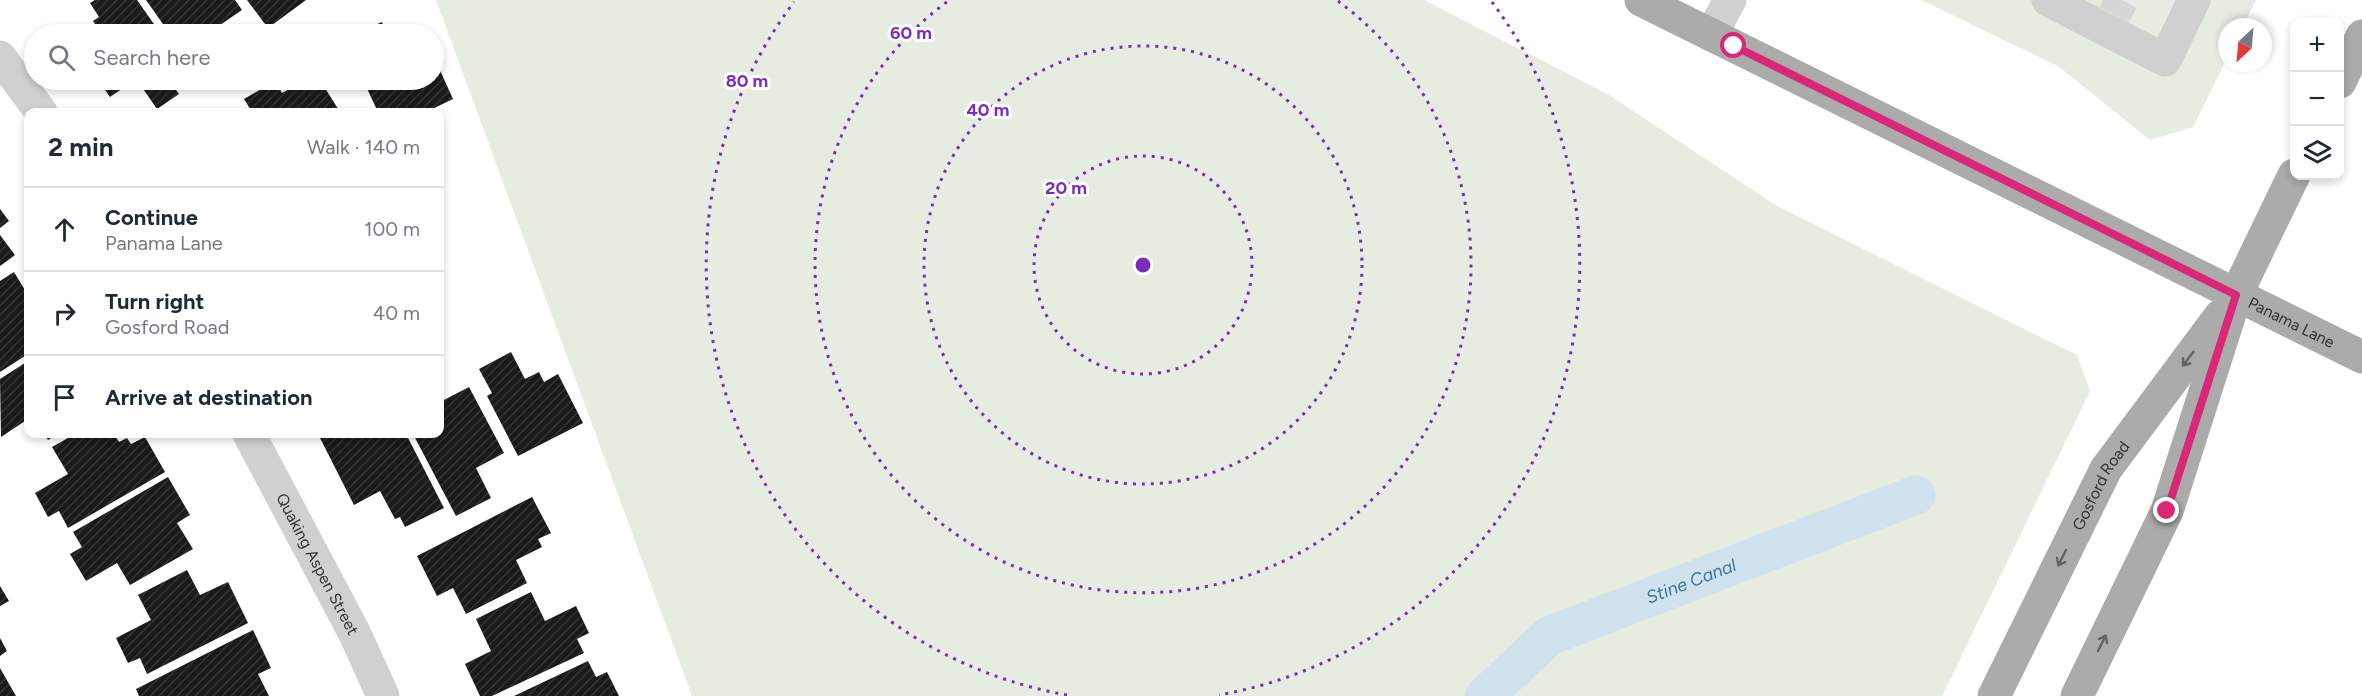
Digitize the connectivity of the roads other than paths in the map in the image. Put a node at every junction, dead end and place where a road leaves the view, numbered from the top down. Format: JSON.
{"nodes":[{"id":1,"x":1641,"y":0,"type":"edge"},
{"id":2,"x":1730,"y":0,"type":"edge"},
{"id":3,"x":2194,"y":0,"type":"edge"},
{"id":4,"x":2056,"y":2,"type":"edge"},
{"id":5,"x":1711,"y":35,"type":"junction"},
{"id":6,"x":2362,"y":36,"type":"edge"},
{"id":7,"x":0,"y":57,"type":"edge"},
{"id":8,"x":2344,"y":74,"type":"edge"},
{"id":9,"x":24,"y":89,"type":"edge"},
{"id":10,"x":25,"y":90,"type":"edge"},
{"id":11,"x":38,"y":108,"type":"edge"},
{"id":12,"x":2292,"y":180,"type":"edge"},
{"id":13,"x":2236,"y":295,"type":"junction"},
{"id":14,"x":2362,"y":357,"type":"edge"},
{"id":15,"x":251,"y":438,"type":"edge"},
{"id":16,"x":383,"y":696,"type":"edge"},
{"id":17,"x":1994,"y":696,"type":"edge"},
{"id":18,"x":2077,"y":696,"type":"edge"}],
"edges":[{"from":1,"to":5,"type":"main road","name":"Panama Lane"},
{"from":2,"to":5,"type":"street"},
{"from":3,"to":4,"type":"street"},
{"from":5,"to":13,"type":"main road","name":"Panama Lane"},
{"from":6,"to":8,"type":"main road"},
{"from":7,"to":9,"type":"street"},
{"from":10,"to":11,"type":"street"},
{"from":12,"to":13,"type":"main road","name":"Gosford Road"},
{"from":13,"to":14,"type":"main road","name":"Panama Lane"},
{"from":13,"to":17,"type":"main road","name":"Gosford Road","one_way":true},
{"from":18,"to":13,"type":"main road","name":"Gosford Road","one_way":true},
{"from":15,"to":16,"type":"street","name":"Quaking Aspen Street"}]}
